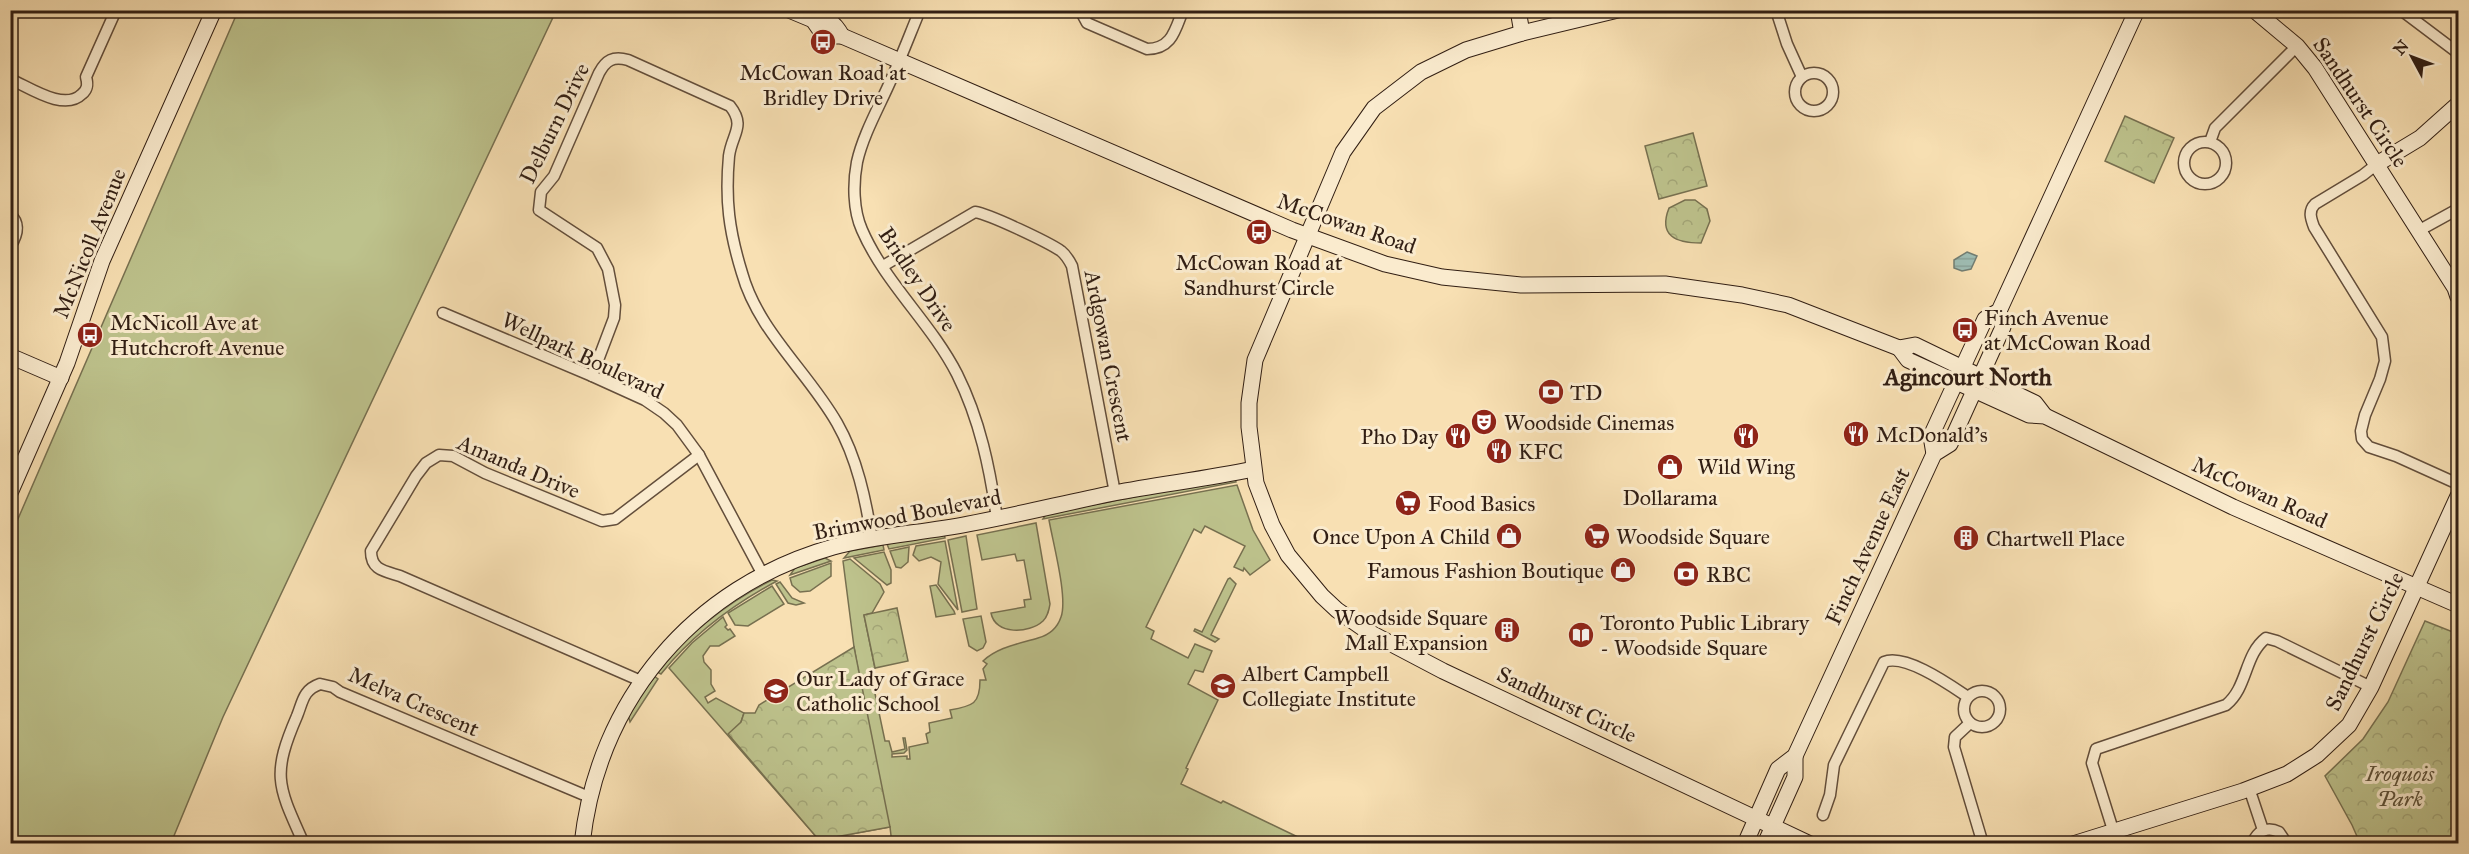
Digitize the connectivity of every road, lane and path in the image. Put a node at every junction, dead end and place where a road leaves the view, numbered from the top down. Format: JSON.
{"nodes":[{"id":1,"x":116,"y":10,"type":"edge"},
{"id":2,"x":214,"y":10,"type":"edge"},
{"id":3,"x":789,"y":10,"type":"edge"},
{"id":4,"x":920,"y":10,"type":"edge"},
{"id":5,"x":1080,"y":10,"type":"edge"},
{"id":6,"x":1183,"y":10,"type":"edge"},
{"id":7,"x":1518,"y":10,"type":"edge"},
{"id":8,"x":1618,"y":10,"type":"edge"},
{"id":9,"x":1776,"y":10,"type":"edge"},
{"id":10,"x":2137,"y":10,"type":"edge"},
{"id":11,"x":2254,"y":10,"type":"edge"},
{"id":12,"x":2401,"y":10,"type":"edge"},
{"id":13,"x":1522,"y":33,"type":"junction"},
{"id":14,"x":2297,"y":46,"type":"junction"},
{"id":15,"x":2458,"y":53,"type":"edge"},
{"id":16,"x":899,"y":60,"type":"junction"},
{"id":17,"x":1802,"y":77,"type":"dead end"},
{"id":18,"x":10,"y":79,"type":"edge"},
{"id":19,"x":2458,"y":104,"type":"edge"},
{"id":20,"x":2210,"y":142,"type":"dead end"},
{"id":21,"x":2377,"y":164,"type":"junction"},
{"id":22,"x":2458,"y":209,"type":"edge"},
{"id":23,"x":10,"y":214,"type":"edge"},
{"id":24,"x":2418,"y":231,"type":"junction"},
{"id":25,"x":1307,"y":236,"type":"junction"},
{"id":26,"x":10,"y":247,"type":"edge"},
{"id":27,"x":883,"y":266,"type":"junction"},
{"id":28,"x":2458,"y":297,"type":"edge"},
{"id":29,"x":1999,"y":311,"type":"junction"},
{"id":30,"x":443,"y":313,"type":"dead end"},
{"id":31,"x":1899,"y":348,"type":"junction"},
{"id":32,"x":10,"y":356,"type":"edge"},
{"id":33,"x":1962,"y":368,"type":"junction"},
{"id":34,"x":1980,"y":375,"type":"junction"},
{"id":35,"x":592,"y":376,"type":"junction"},
{"id":36,"x":61,"y":378,"type":"junction"},
{"id":37,"x":1956,"y":382,"type":"junction"},
{"id":38,"x":1973,"y":390,"type":"junction"},
{"id":39,"x":2045,"y":416,"type":"junction"},
{"id":40,"x":1934,"y":454,"type":"junction"},
{"id":41,"x":699,"y":455,"type":"junction"},
{"id":42,"x":1253,"y":469,"type":"junction"},
{"id":43,"x":2458,"y":484,"type":"edge"},
{"id":44,"x":10,"y":493,"type":"edge"},
{"id":45,"x":1115,"y":493,"type":"junction"},
{"id":46,"x":2458,"y":496,"type":"edge"},
{"id":47,"x":997,"y":519,"type":"junction"},
{"id":48,"x":872,"y":540,"type":"junction"},
{"id":49,"x":763,"y":575,"type":"junction"},
{"id":50,"x":2417,"y":586,"type":"junction"},
{"id":51,"x":2458,"y":605,"type":"edge"},
{"id":52,"x":641,"y":681,"type":"junction"},
{"id":53,"x":2371,"y":687,"type":"junction"},
{"id":54,"x":1968,"y":697,"type":"junction"},
{"id":55,"x":1970,"y":723,"type":"junction"},
{"id":56,"x":1795,"y":756,"type":"junction"},
{"id":57,"x":2249,"y":788,"type":"junction"},
{"id":58,"x":589,"y":797,"type":"junction"},
{"id":59,"x":1823,"y":815,"type":"dead end"},
{"id":60,"x":1756,"y":819,"type":"junction"},
{"id":61,"x":1772,"y":826,"type":"junction"},
{"id":62,"x":2262,"y":830,"type":"junction"},
{"id":63,"x":2116,"y":837,"type":"edge"},
{"id":64,"x":304,"y":843,"type":"edge"},
{"id":65,"x":582,"y":843,"type":"edge"},
{"id":66,"x":1745,"y":843,"type":"edge"},
{"id":67,"x":1765,"y":843,"type":"edge"},
{"id":68,"x":1810,"y":843,"type":"edge"},
{"id":69,"x":1983,"y":843,"type":"edge"},
{"id":70,"x":2073,"y":843,"type":"edge"},
{"id":71,"x":2252,"y":843,"type":"edge"},
{"id":72,"x":2287,"y":843,"type":"edge"}],
"edges":[{"from":1,"to":18,"type":"street"},
{"from":2,"to":36,"type":"main road","name":"McNicoll Avenue"},
{"from":3,"to":16,"type":"main road","name":"McCowan Road"},
{"from":4,"to":16,"type":"street","name":"Bridley Drive"},
{"from":5,"to":6,"type":"street"},
{"from":7,"to":13,"type":"main road"},
{"from":8,"to":13,"type":"main road","name":"Sandhurst Circle"},
{"from":9,"to":17,"type":"street"},
{"from":10,"to":29,"type":"main road","name":"Finch Avenue East"},
{"from":11,"to":14,"type":"main road","name":"Sandhurst Circle"},
{"from":12,"to":15,"type":"street"},
{"from":13,"to":25,"type":"main road","name":"Sandhurst Circle"},
{"from":14,"to":20,"type":"street"},
{"from":14,"to":21,"type":"main road","name":"Sandhurst Circle"},
{"from":16,"to":25,"type":"main road","name":"McCowan Road"},
{"from":16,"to":27,"type":"street","name":"Bridley Drive"},
{"from":19,"to":21,"type":"main road"},
{"from":21,"to":24,"type":"main road","name":"Sandhurst Circle"},
{"from":21,"to":43,"type":"street"},
{"from":22,"to":24,"type":"street"},
{"from":23,"to":26,"type":"street"},
{"from":24,"to":28,"type":"main road","name":"Sandhurst Circle"},
{"from":25,"to":31,"type":"main road","name":"McCowan Road"},
{"from":25,"to":42,"type":"main road","name":"Sandhurst Circle"},
{"from":27,"to":45,"type":"street","name":"Ardgowan Crescent"},
{"from":27,"to":47,"type":"street","name":"Bridley Drive"},
{"from":29,"to":33,"type":"main road","name":"Finch Avenue East"},
{"from":29,"to":34,"type":"main road","name":"Finch Avenue East"},
{"from":30,"to":35,"type":"street","name":"Wellpark Boulevard"},
{"from":31,"to":33,"type":"main road","name":"McCowan Road"},
{"from":31,"to":37,"type":"main road","name":"McCowan Road"},
{"from":32,"to":36,"type":"main road"},
{"from":33,"to":34,"type":"main road","name":"McCowan Road"},
{"from":33,"to":37,"type":"main road","name":"Finch Avenue East"},
{"from":34,"to":38,"type":"main road","name":"Finch Avenue East"},
{"from":34,"to":39,"type":"main road","name":"McCowan Road"},
{"from":35,"to":41,"type":"street","name":"Wellpark Boulevard"},
{"from":35,"to":48,"type":"street","name":"Delburn Drive"},
{"from":36,"to":44,"type":"main road","name":"McNicoll Avenue"},
{"from":37,"to":38,"type":"main road","name":"McCowan Road"},
{"from":37,"to":40,"type":"main road","name":"Finch Avenue East"},
{"from":38,"to":39,"type":"main road","name":"McCowan Road"},
{"from":38,"to":40,"type":"main road","name":"Finch Avenue East"},
{"from":39,"to":50,"type":"main road","name":"McCowan Road"},
{"from":40,"to":56,"type":"main road","name":"Finch Avenue East"},
{"from":41,"to":49,"type":"street","name":"Wellpark Boulevard"},
{"from":41,"to":52,"type":"street","name":"Amanda Drive"},
{"from":42,"to":45,"type":"main road","name":"Brimwood Boulevard"},
{"from":42,"to":60,"type":"main road","name":"Sandhurst Circle"},
{"from":45,"to":47,"type":"main road","name":"Brimwood Boulevard"},
{"from":46,"to":50,"type":"main road","name":"Sandhurst Circle"},
{"from":47,"to":48,"type":"main road","name":"Brimwood Boulevard"},
{"from":48,"to":49,"type":"main road","name":"Brimwood Boulevard"},
{"from":49,"to":52,"type":"main road","name":"Brimwood Boulevard"},
{"from":50,"to":51,"type":"main road","name":"McCowan Road"},
{"from":50,"to":53,"type":"main road","name":"Sandhurst Circle"},
{"from":52,"to":58,"type":"main road","name":"Brimwood Boulevard"},
{"from":53,"to":57,"type":"main road","name":"Sandhurst Circle"},
{"from":53,"to":63,"type":"street"},
{"from":54,"to":55,"type":"street"},
{"from":54,"to":55,"type":"street"},
{"from":54,"to":59,"type":"street"},
{"from":55,"to":69,"type":"street"},
{"from":56,"to":60,"type":"main road","name":"Finch Avenue East"},
{"from":56,"to":61,"type":"main road","name":"Finch Avenue East"},
{"from":57,"to":62,"type":"street"},
{"from":57,"to":63,"type":"main road","name":"Sandhurst Circle"},
{"from":58,"to":64,"type":"street","name":"Melva Crescent"},
{"from":58,"to":65,"type":"main road","name":"Brimwood Boulevard"},
{"from":60,"to":61,"type":"main road","name":"Sandhurst Circle"},
{"from":60,"to":66,"type":"main road","name":"Finch Avenue East"},
{"from":61,"to":67,"type":"main road","name":"Finch Avenue East"},
{"from":61,"to":68,"type":"main road","name":"Sandhurst Circle"},
{"from":62,"to":71,"type":"street"},
{"from":62,"to":72,"type":"street"},
{"from":63,"to":70,"type":"main road","name":"Sandhurst Circle"}]}
